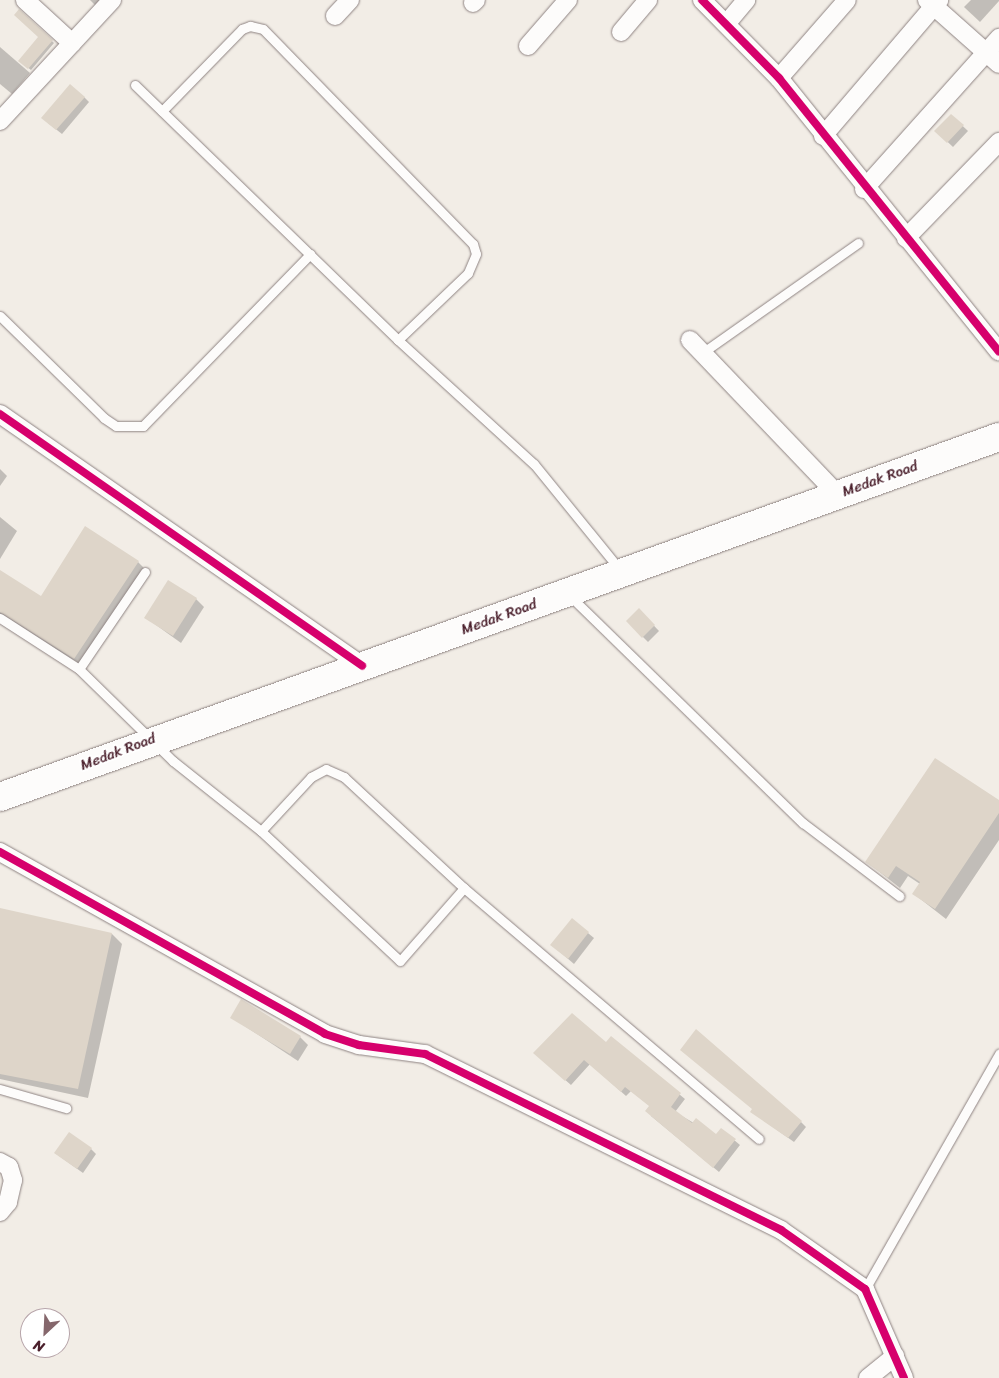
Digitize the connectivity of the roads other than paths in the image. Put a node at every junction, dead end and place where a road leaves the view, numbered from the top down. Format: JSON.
{"nodes":[{"id":1,"x":26,"y":0,"type":"edge"},
{"id":2,"x":112,"y":0,"type":"edge"},
{"id":3,"x":350,"y":0,"type":"edge"},
{"id":4,"x":568,"y":0,"type":"edge"},
{"id":5,"x":648,"y":0,"type":"edge"},
{"id":6,"x":702,"y":0,"type":"edge"},
{"id":7,"x":746,"y":0,"type":"edge"},
{"id":8,"x":847,"y":0,"type":"edge"},
{"id":9,"x":933,"y":2,"type":"edge"},
{"id":10,"x":335,"y":16,"type":"dead end"},
{"id":11,"x":727,"y":23,"type":"junction"},
{"id":12,"x":621,"y":32,"type":"dead end"},
{"id":13,"x":999,"y":38,"type":"edge"},
{"id":14,"x":72,"y":43,"type":"junction"},
{"id":15,"x":528,"y":46,"type":"dead end"},
{"id":16,"x":992,"y":58,"type":"edge"},
{"id":17,"x":779,"y":78,"type":"junction"},
{"id":18,"x":135,"y":85,"type":"dead end"},
{"id":19,"x":162,"y":111,"type":"junction"},
{"id":20,"x":0,"y":121,"type":"edge"},
{"id":21,"x":823,"y":136,"type":"junction"},
{"id":22,"x":999,"y":142,"type":"edge"},
{"id":23,"x":864,"y":189,"type":"junction"},
{"id":24,"x":906,"y":238,"type":"junction"},
{"id":25,"x":858,"y":243,"type":"dead end"},
{"id":26,"x":310,"y":254,"type":"junction"},
{"id":27,"x":0,"y":316,"type":"edge"},
{"id":28,"x":398,"y":340,"type":"junction"},
{"id":29,"x":696,"y":347,"type":"joint"},
{"id":30,"x":999,"y":352,"type":"edge"},
{"id":31,"x":0,"y":414,"type":"edge"},
{"id":32,"x":999,"y":437,"type":"edge"},
{"id":33,"x":838,"y":495,"type":"junction"},
{"id":34,"x":145,"y":572,"type":"dead end"},
{"id":35,"x":622,"y":573,"type":"junction"},
{"id":36,"x":567,"y":592,"type":"junction"},
{"id":37,"x":0,"y":618,"type":"edge"},
{"id":38,"x":362,"y":666,"type":"junction"},
{"id":39,"x":80,"y":669,"type":"junction"},
{"id":40,"x":154,"y":738,"type":"junction"},
{"id":41,"x":0,"y":797,"type":"edge"},
{"id":42,"x":261,"y":830,"type":"junction"},
{"id":43,"x":0,"y":852,"type":"edge"},
{"id":44,"x":464,"y":888,"type":"junction"},
{"id":45,"x":899,"y":896,"type":"dead end"},
{"id":46,"x":999,"y":1054,"type":"edge"},
{"id":47,"x":0,"y":1089,"type":"edge"},
{"id":48,"x":66,"y":1108,"type":"dead end"},
{"id":49,"x":758,"y":1139,"type":"dead end"},
{"id":50,"x":0,"y":1162,"type":"edge"},
{"id":51,"x":0,"y":1212,"type":"edge"},
{"id":52,"x":864,"y":1289,"type":"junction"},
{"id":53,"x":896,"y":1369,"type":"edge"},
{"id":54,"x":868,"y":1378,"type":"edge"}],
"edges":[{"from":1,"to":14,"type":"street"},
{"from":2,"to":14,"type":"street"},
{"from":3,"to":10,"type":"street"},
{"from":4,"to":15,"type":"street"},
{"from":5,"to":12,"type":"street"},
{"from":6,"to":11,"type":"street"},
{"from":7,"to":11,"type":"street"},
{"from":8,"to":17,"type":"street"},
{"from":9,"to":16,"type":"street"},
{"from":9,"to":21,"type":"street"},
{"from":11,"to":17,"type":"street"},
{"from":13,"to":16,"type":"street"},
{"from":14,"to":20,"type":"street"},
{"from":16,"to":23,"type":"street"},
{"from":17,"to":21,"type":"street"},
{"from":18,"to":19,"type":"lane"},
{"from":19,"to":26,"type":"lane"},
{"from":19,"to":28,"type":"lane"},
{"from":21,"to":23,"type":"street"},
{"from":22,"to":24,"type":"street"},
{"from":23,"to":24,"type":"street"},
{"from":24,"to":30,"type":"street"},
{"from":25,"to":29,"type":"lane"},
{"from":26,"to":27,"type":"lane"},
{"from":26,"to":28,"type":"lane"},
{"from":28,"to":35,"type":"lane"},
{"from":29,"to":33,"type":"street"},
{"from":31,"to":38,"type":"street"},
{"from":32,"to":33,"type":"main road","name":"Medak Road"},
{"from":33,"to":35,"type":"main road","name":"Medak Road"},
{"from":34,"to":39,"type":"lane"},
{"from":35,"to":36,"type":"main road","name":"Medak Road"},
{"from":36,"to":38,"type":"main road","name":"Medak Road"},
{"from":36,"to":45,"type":"lane"},
{"from":37,"to":39,"type":"lane"},
{"from":38,"to":40,"type":"main road","name":"Medak Road"},
{"from":39,"to":40,"type":"lane"},
{"from":40,"to":41,"type":"main road","name":"Medak Road"},
{"from":40,"to":42,"type":"lane"},
{"from":42,"to":44,"type":"lane"},
{"from":42,"to":44,"type":"lane"},
{"from":43,"to":52,"type":"street"},
{"from":44,"to":49,"type":"lane"},
{"from":46,"to":52,"type":"lane"},
{"from":47,"to":48,"type":"lane"},
{"from":50,"to":51,"type":"street"},
{"from":52,"to":53,"type":"street"},
{"from":53,"to":54,"type":"street"}]}
